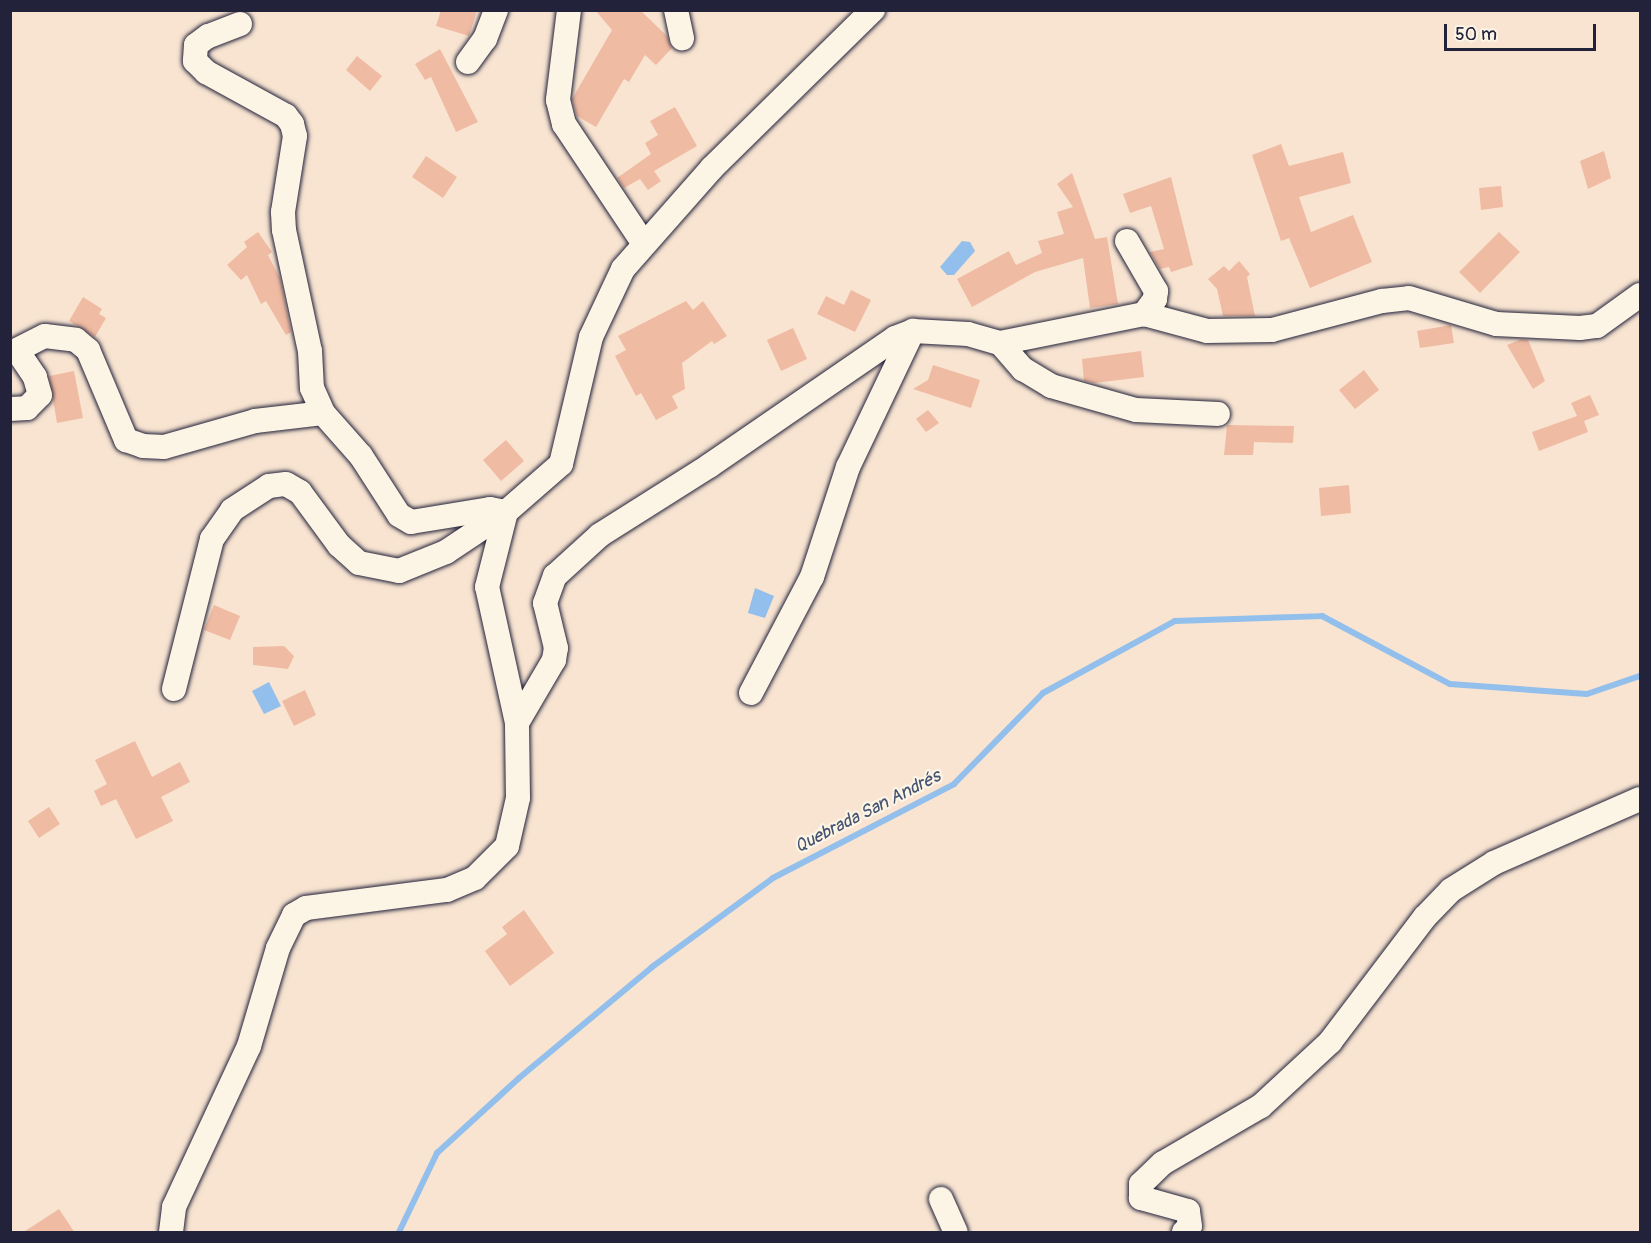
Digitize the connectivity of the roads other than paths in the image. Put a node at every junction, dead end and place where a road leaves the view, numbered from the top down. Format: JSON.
{"nodes":[{"id":1,"x":496,"y":10,"type":"edge"},
{"id":2,"x":569,"y":10,"type":"edge"},
{"id":3,"x":676,"y":10,"type":"edge"},
{"id":4,"x":873,"y":10,"type":"edge"},
{"id":5,"x":240,"y":24,"type":"dead end"},
{"id":6,"x":682,"y":38,"type":"dead end"},
{"id":7,"x":468,"y":62,"type":"dead end"},
{"id":8,"x":1127,"y":241,"type":"dead end"},
{"id":9,"x":644,"y":244,"type":"junction"},
{"id":10,"x":1641,"y":295,"type":"edge"},
{"id":11,"x":1144,"y":314,"type":"junction"},
{"id":12,"x":913,"y":331,"type":"junction"},
{"id":13,"x":1000,"y":343,"type":"junction"},
{"id":14,"x":14,"y":348,"type":"edge"},
{"id":15,"x":10,"y":409,"type":"edge"},
{"id":16,"x":323,"y":413,"type":"junction"},
{"id":17,"x":1218,"y":414,"type":"dead end"},
{"id":18,"x":506,"y":512,"type":"junction"},
{"id":19,"x":174,"y":689,"type":"dead end"},
{"id":20,"x":751,"y":693,"type":"dead end"},
{"id":21,"x":517,"y":723,"type":"junction"},
{"id":22,"x":1641,"y":799,"type":"edge"},
{"id":23,"x":941,"y":1199,"type":"dead end"},
{"id":24,"x":171,"y":1233,"type":"edge"},
{"id":25,"x":956,"y":1233,"type":"edge"},
{"id":26,"x":1184,"y":1233,"type":"edge"}],
"edges":[{"from":1,"to":7,"type":"street"},
{"from":2,"to":9,"type":"street"},
{"from":3,"to":6,"type":"street"},
{"from":4,"to":9,"type":"street"},
{"from":5,"to":16,"type":"street"},
{"from":8,"to":11,"type":"street"},
{"from":9,"to":18,"type":"street"},
{"from":10,"to":11,"type":"street"},
{"from":11,"to":13,"type":"street"},
{"from":12,"to":13,"type":"street"},
{"from":12,"to":20,"type":"street"},
{"from":12,"to":21,"type":"street"},
{"from":13,"to":17,"type":"street"},
{"from":14,"to":15,"type":"street"},
{"from":14,"to":16,"type":"street"},
{"from":16,"to":18,"type":"street"},
{"from":18,"to":19,"type":"street"},
{"from":18,"to":21,"type":"street"},
{"from":21,"to":24,"type":"street"},
{"from":22,"to":26,"type":"street"},
{"from":23,"to":25,"type":"street"}]}
